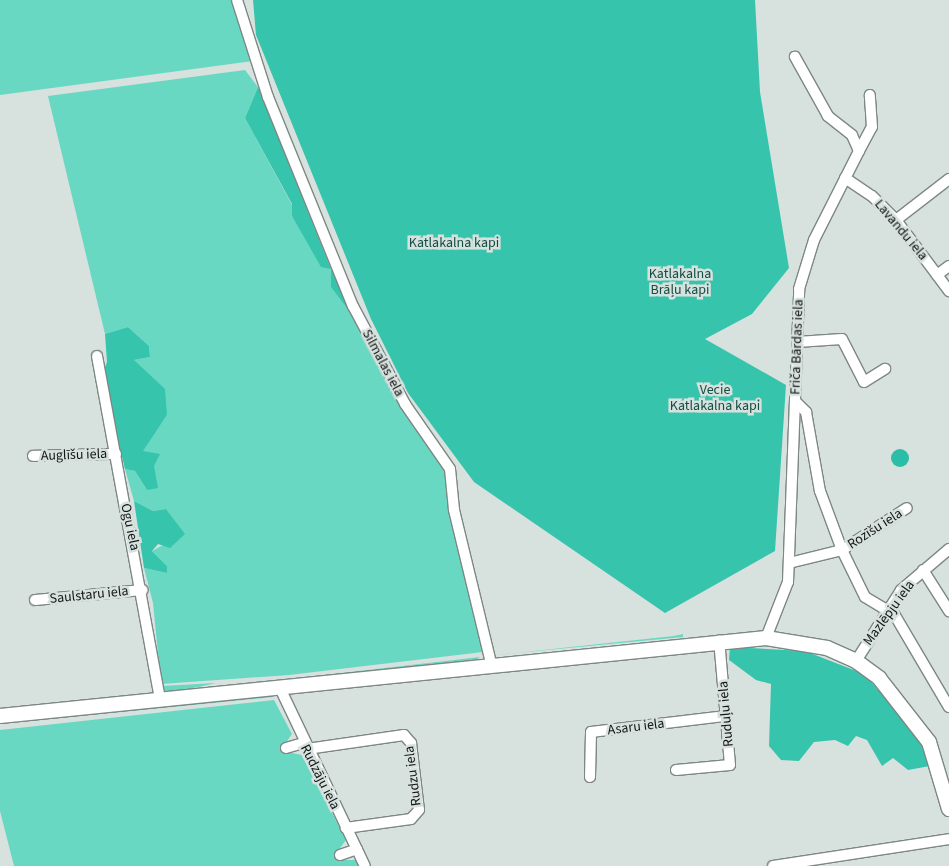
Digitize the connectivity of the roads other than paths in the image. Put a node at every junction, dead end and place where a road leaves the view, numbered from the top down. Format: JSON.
{"nodes":[{"id":1,"x":237,"y":0,"type":"edge"},
{"id":2,"x":794,"y":57,"type":"dead end"},
{"id":3,"x":870,"y":95,"type":"dead end"},
{"id":4,"x":859,"y":151,"type":"junction"},
{"id":5,"x":845,"y":178,"type":"junction"},
{"id":6,"x":949,"y":179,"type":"edge"},
{"id":7,"x":896,"y":220,"type":"junction"},
{"id":8,"x":949,"y":266,"type":"edge"},
{"id":9,"x":937,"y":275,"type":"junction"},
{"id":10,"x":949,"y":291,"type":"edge"},
{"id":11,"x":797,"y":342,"type":"junction"},
{"id":12,"x":96,"y":356,"type":"dead end"},
{"id":13,"x":885,"y":369,"type":"dead end"},
{"id":14,"x":795,"y":401,"type":"junction"},
{"id":15,"x":116,"y":454,"type":"junction"},
{"id":16,"x":33,"y":456,"type":"dead end"},
{"id":17,"x":908,"y":508,"type":"dead end"},
{"id":18,"x":949,"y":549,"type":"edge"},
{"id":19,"x":842,"y":550,"type":"junction"},
{"id":20,"x":790,"y":562,"type":"junction"},
{"id":21,"x":923,"y":570,"type":"junction"},
{"id":22,"x":143,"y":590,"type":"junction"},
{"id":23,"x":35,"y":600,"type":"dead end"},
{"id":24,"x":889,"y":609,"type":"junction"},
{"id":25,"x":949,"y":611,"type":"edge"},
{"id":26,"x":766,"y":638,"type":"junction"},
{"id":27,"x":719,"y":640,"type":"junction"},
{"id":28,"x":856,"y":661,"type":"junction"},
{"id":29,"x":491,"y":664,"type":"junction"},
{"id":30,"x":279,"y":686,"type":"junction"},
{"id":31,"x":160,"y":698,"type":"junction"},
{"id":32,"x":949,"y":707,"type":"edge"},
{"id":33,"x":0,"y":716,"type":"edge"},
{"id":34,"x":726,"y":716,"type":"junction"},
{"id":35,"x":305,"y":746,"type":"junction"},
{"id":36,"x":286,"y":748,"type":"dead end"},
{"id":37,"x":676,"y":770,"type":"dead end"},
{"id":38,"x":590,"y":777,"type":"dead end"},
{"id":39,"x":949,"y":803,"type":"edge"},
{"id":40,"x":346,"y":828,"type":"junction"},
{"id":41,"x":949,"y":839,"type":"edge"},
{"id":42,"x":357,"y":849,"type":"junction"},
{"id":43,"x":340,"y":855,"type":"dead end"},
{"id":44,"x":365,"y":866,"type":"edge"},
{"id":45,"x":773,"y":866,"type":"edge"}],
"edges":[{"from":1,"to":29,"type":"street","name":"Silmalas iela"},
{"from":2,"to":4,"type":"street"},
{"from":3,"to":4,"type":"street","name":"Friča Bārdas iela"},
{"from":4,"to":5,"type":"street","name":"Friča Bārdas iela"},
{"from":5,"to":7,"type":"street","name":"Lavandu iela"},
{"from":5,"to":11,"type":"street","name":"Friča Bārdas iela"},
{"from":6,"to":7,"type":"street"},
{"from":7,"to":9,"type":"street","name":"Lavandu iela"},
{"from":8,"to":9,"type":"street"},
{"from":9,"to":10,"type":"street","name":"Lavandu iela"},
{"from":11,"to":13,"type":"street"},
{"from":11,"to":14,"type":"street","name":"Friča Bārdas iela"},
{"from":12,"to":15,"type":"street","name":"Ogu iela"},
{"from":14,"to":19,"type":"street"},
{"from":14,"to":20,"type":"street","name":"Friča Bārdas iela"},
{"from":15,"to":16,"type":"street","name":"Auglīšu iela"},
{"from":15,"to":22,"type":"street","name":"Ogu iela"},
{"from":17,"to":19,"type":"street","name":"Rozīšu iela"},
{"from":18,"to":21,"type":"street","name":"Mazlēpju iela"},
{"from":19,"to":20,"type":"street","name":"Rozīšu iela"},
{"from":19,"to":24,"type":"street"},
{"from":20,"to":26,"type":"street","name":"Friča Bārdas iela"},
{"from":21,"to":24,"type":"street","name":"Mazlēpju iela"},
{"from":21,"to":25,"type":"street"},
{"from":22,"to":23,"type":"street","name":"Saulstaru iela"},
{"from":22,"to":31,"type":"street","name":"Ogu iela"},
{"from":24,"to":28,"type":"street","name":"Mazlēpju iela"},
{"from":24,"to":32,"type":"street"},
{"from":26,"to":27,"type":"main road"},
{"from":26,"to":28,"type":"main road"},
{"from":27,"to":29,"type":"main road"},
{"from":27,"to":34,"type":"street","name":"Ruduļu iela"},
{"from":28,"to":39,"type":"main road"},
{"from":29,"to":30,"type":"main road"},
{"from":30,"to":31,"type":"main road"},
{"from":30,"to":35,"type":"street","name":"Rudzāju iela"},
{"from":31,"to":33,"type":"main road"},
{"from":34,"to":37,"type":"street","name":"Ruduļu iela"},
{"from":34,"to":38,"type":"street","name":"Asaru iela"},
{"from":35,"to":36,"type":"street","name":"Rudzu iela"},
{"from":35,"to":40,"type":"street","name":"Rudzāju iela"},
{"from":35,"to":40,"type":"street","name":"Rudzu iela"},
{"from":40,"to":42,"type":"street","name":"Rudzāju iela"},
{"from":41,"to":45,"type":"street"},
{"from":42,"to":43,"type":"street"},
{"from":42,"to":44,"type":"street","name":"Rudzāju iela"}]}
